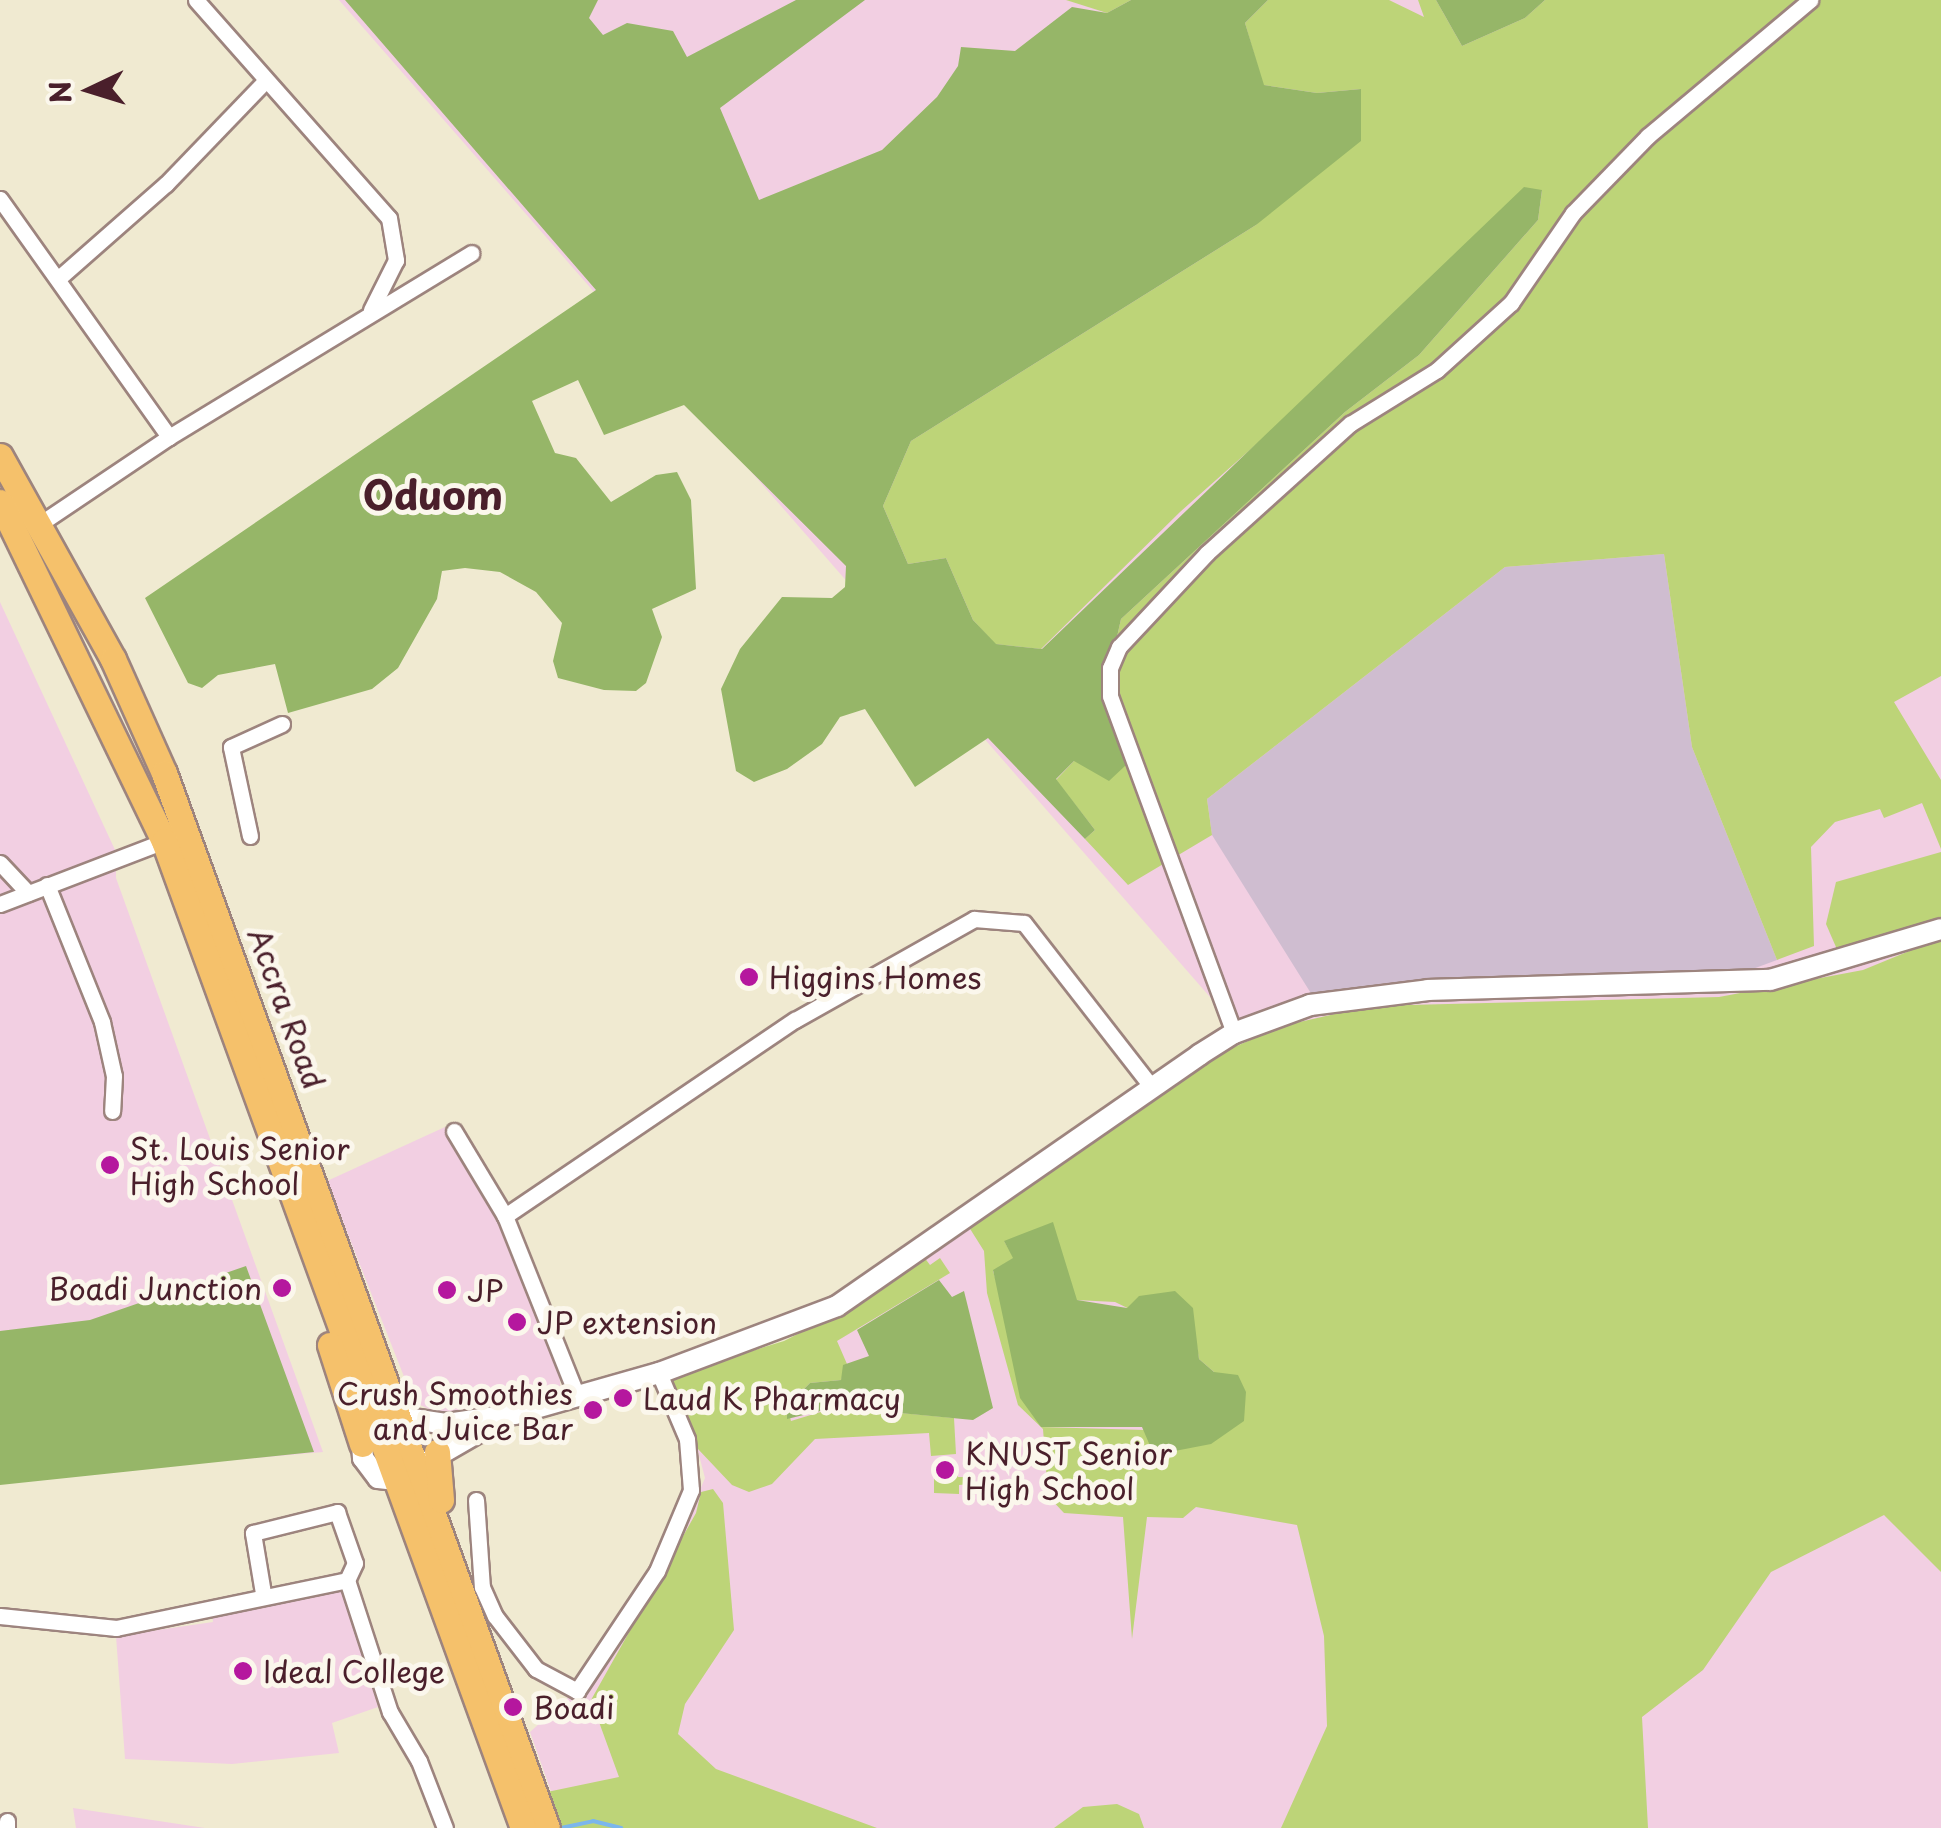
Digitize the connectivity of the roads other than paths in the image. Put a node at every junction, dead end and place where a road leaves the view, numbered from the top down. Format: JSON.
{"nodes":[{"id":1,"x":196,"y":0,"type":"edge"},
{"id":2,"x":1810,"y":0,"type":"edge"},
{"id":3,"x":266,"y":80,"type":"junction"},
{"id":4,"x":0,"y":200,"type":"edge"},
{"id":5,"x":472,"y":253,"type":"dead end"},
{"id":6,"x":60,"y":277,"type":"junction"},
{"id":7,"x":370,"y":311,"type":"junction"},
{"id":8,"x":169,"y":437,"type":"junction"},
{"id":9,"x":0,"y":456,"type":"edge"},
{"id":10,"x":0,"y":502,"type":"edge"},
{"id":11,"x":41,"y":523,"type":"junction"},
{"id":12,"x":282,"y":724,"type":"dead end"},
{"id":13,"x":250,"y":836,"type":"dead end"},
{"id":14,"x":164,"y":840,"type":"junction"},
{"id":15,"x":0,"y":863,"type":"edge"},
{"id":16,"x":47,"y":885,"type":"junction"},
{"id":17,"x":28,"y":893,"type":"junction"},
{"id":18,"x":0,"y":904,"type":"edge"},
{"id":19,"x":1941,"y":929,"type":"edge"},
{"id":20,"x":1234,"y":1033,"type":"junction"},
{"id":21,"x":1151,"y":1086,"type":"junction"},
{"id":22,"x":112,"y":1111,"type":"dead end"},
{"id":23,"x":454,"y":1130,"type":"dead end"},
{"id":24,"x":504,"y":1216,"type":"junction"},
{"id":25,"x":659,"y":1373,"type":"junction"},
{"id":26,"x":576,"y":1396,"type":"junction"},
{"id":27,"x":508,"y":1415,"type":"junction"},
{"id":28,"x":379,"y":1428,"type":"junction"},
{"id":29,"x":417,"y":1466,"type":"junction"},
{"id":30,"x":476,"y":1500,"type":"dead end"},
{"id":31,"x":347,"y":1580,"type":"junction"},
{"id":32,"x":263,"y":1594,"type":"junction"},
{"id":33,"x":0,"y":1616,"type":"edge"},
{"id":34,"x":445,"y":1828,"type":"edge"},
{"id":35,"x":523,"y":1828,"type":"edge"},
{"id":36,"x":547,"y":1828,"type":"edge"}],
"edges":[{"from":1,"to":3,"type":"street"},
{"from":2,"to":20,"type":"street"},
{"from":3,"to":6,"type":"street"},
{"from":3,"to":7,"type":"street"},
{"from":4,"to":6,"type":"street"},
{"from":5,"to":7,"type":"street"},
{"from":6,"to":8,"type":"street"},
{"from":7,"to":8,"type":"street"},
{"from":8,"to":11,"type":"street"},
{"from":9,"to":11,"type":"highway","name":"Accra Road"},
{"from":10,"to":14,"type":"highway","name":"Accra Road"},
{"from":11,"to":28,"type":"highway","name":"Accra Road"},
{"from":12,"to":13,"type":"street"},
{"from":14,"to":16,"type":"street"},
{"from":14,"to":28,"type":"highway","name":"Accra Road"},
{"from":15,"to":17,"type":"street"},
{"from":16,"to":17,"type":"street"},
{"from":16,"to":22,"type":"street"},
{"from":17,"to":18,"type":"street"},
{"from":19,"to":20,"type":"street"},
{"from":20,"to":21,"type":"street"},
{"from":21,"to":24,"type":"street"},
{"from":21,"to":25,"type":"street"},
{"from":23,"to":24,"type":"street"},
{"from":24,"to":26,"type":"street"},
{"from":25,"to":26,"type":"street"},
{"from":25,"to":30,"type":"street"},
{"from":26,"to":27,"type":"street"},
{"from":27,"to":28,"type":"street"},
{"from":27,"to":29,"type":"street"},
{"from":28,"to":29,"type":"highway","name":"Accra Road"},
{"from":29,"to":35,"type":"highway","name":"Accra Road"},
{"from":29,"to":36,"type":"highway","name":"Accra Road"},
{"from":31,"to":32,"type":"street"},
{"from":31,"to":32,"type":"street"},
{"from":31,"to":34,"type":"street"},
{"from":32,"to":33,"type":"street"}]}
